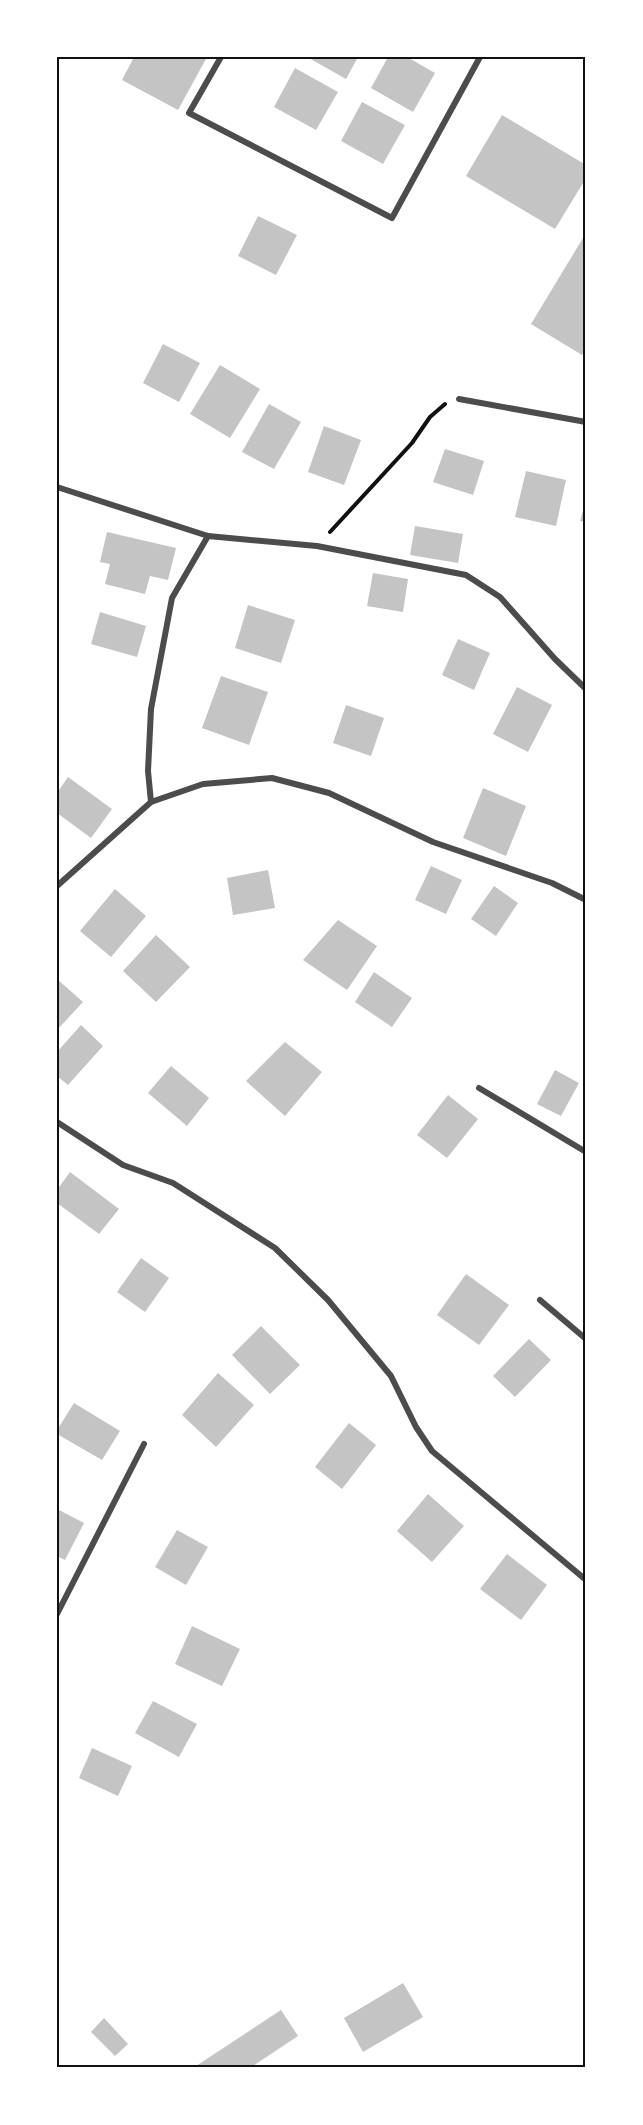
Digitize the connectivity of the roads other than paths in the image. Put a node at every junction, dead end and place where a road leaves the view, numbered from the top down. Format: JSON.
{"nodes":[{"id":1,"x":221,"y":57,"type":"edge"},
{"id":2,"x":480,"y":57,"type":"edge"},
{"id":3,"x":459,"y":399,"type":"road end"},
{"id":4,"x":586,"y":422,"type":"edge"},
{"id":5,"x":57,"y":487,"type":"edge"},
{"id":6,"x":208,"y":536,"type":"junction"},
{"id":7,"x":586,"y":689,"type":"edge"},
{"id":8,"x":151,"y":802,"type":"junction"},
{"id":9,"x":57,"y":886,"type":"edge"},
{"id":10,"x":586,"y":900,"type":"edge"},
{"id":11,"x":479,"y":1088,"type":"dead end"},
{"id":12,"x":57,"y":1122,"type":"edge"},
{"id":13,"x":586,"y":1152,"type":"edge"},
{"id":14,"x":540,"y":1299,"type":"dead end"},
{"id":15,"x":586,"y":1339,"type":"edge"},
{"id":16,"x":144,"y":1444,"type":"dead end"},
{"id":17,"x":586,"y":1580,"type":"edge"},
{"id":18,"x":57,"y":1614,"type":"edge"}],
"edges":[{"from":1,"to":2,"type":"street"},
{"from":3,"to":4,"type":"street"},
{"from":5,"to":6,"type":"street"},
{"from":6,"to":7,"type":"street"},
{"from":6,"to":8,"type":"street"},
{"from":8,"to":9,"type":"street"},
{"from":8,"to":10,"type":"street"},
{"from":11,"to":13,"type":"street"},
{"from":12,"to":17,"type":"street"},
{"from":14,"to":15,"type":"street"},
{"from":16,"to":18,"type":"street"}]}
